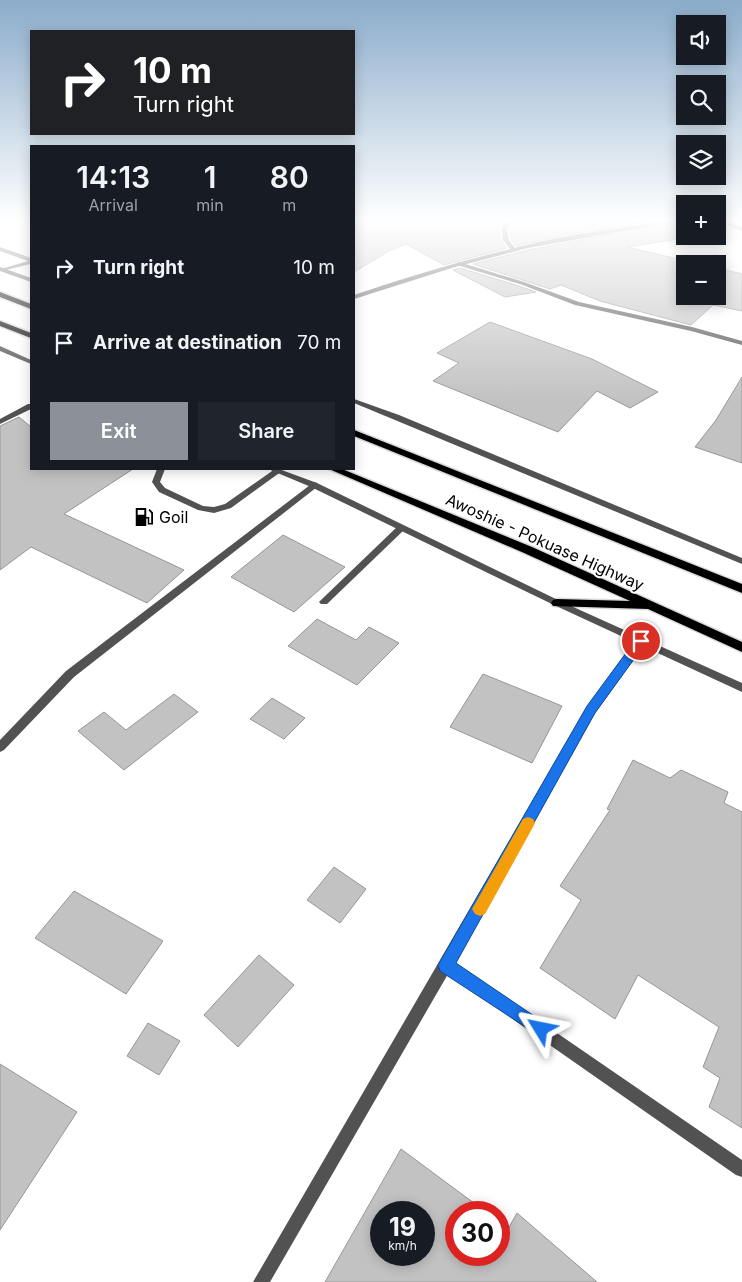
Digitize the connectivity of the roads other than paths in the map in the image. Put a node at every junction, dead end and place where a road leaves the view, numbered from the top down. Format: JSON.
{"nodes":[{"id":1,"x":402,"y":282,"type":"edge"},
{"id":2,"x":518,"y":282,"type":"edge"},
{"id":3,"x":0,"y":294,"type":"edge"},
{"id":4,"x":355,"y":297,"type":"edge"},
{"id":5,"x":30,"y":307,"type":"edge"},
{"id":6,"x":0,"y":323,"type":"edge"},
{"id":7,"x":30,"y":336,"type":"edge"},
{"id":8,"x":742,"y":343,"type":"edge"},
{"id":9,"x":0,"y":348,"type":"edge"},
{"id":10,"x":30,"y":362,"type":"edge"},
{"id":11,"x":355,"y":401,"type":"edge"},
{"id":12,"x":30,"y":407,"type":"edge"},
{"id":13,"x":0,"y":422,"type":"edge"},
{"id":14,"x":355,"y":433,"type":"edge"},
{"id":15,"x":161,"y":470,"type":"edge"},
{"id":16,"x":275,"y":470,"type":"edge"},
{"id":17,"x":336,"y":470,"type":"edge"},
{"id":18,"x":314,"y":485,"type":"junction"},
{"id":19,"x":401,"y":528,"type":"junction"},
{"id":20,"x":742,"y":561,"type":"edge"},
{"id":21,"x":742,"y":589,"type":"edge"},
{"id":22,"x":324,"y":602,"type":"dead end"},
{"id":23,"x":557,"y":603,"type":"junction"},
{"id":24,"x":652,"y":607,"type":"junction"},
{"id":25,"x":641,"y":641,"type":"junction"},
{"id":26,"x":742,"y":647,"type":"edge"},
{"id":27,"x":742,"y":688,"type":"edge"},
{"id":28,"x":0,"y":747,"type":"edge"},
{"id":29,"x":446,"y":965,"type":"junction"},
{"id":30,"x":742,"y":1169,"type":"edge"},
{"id":31,"x":260,"y":1282,"type":"edge"}],
"edges":[{"from":1,"to":4,"type":"street"},
{"from":2,"to":8,"type":"street"},
{"from":3,"to":5,"type":"main road"},
{"from":6,"to":7,"type":"main road"},
{"from":9,"to":10,"type":"street"},
{"from":11,"to":20,"type":"street"},
{"from":12,"to":13,"type":"street"},
{"from":14,"to":21,"type":"main road","name":"Awoshie - Pokuase Highway"},
{"from":15,"to":16,"type":"street"},
{"from":16,"to":18,"type":"street"},
{"from":17,"to":24,"type":"main road","name":"Awoshie - Pokuase Highway"},
{"from":18,"to":19,"type":"street"},
{"from":18,"to":28,"type":"street"},
{"from":19,"to":22,"type":"street"},
{"from":19,"to":23,"type":"street"},
{"from":23,"to":24,"type":"main road"},
{"from":23,"to":25,"type":"street"},
{"from":24,"to":26,"type":"main road","name":"Awoshie - Pokuase Highway"},
{"from":25,"to":27,"type":"street"},
{"from":25,"to":29,"type":"street"},
{"from":29,"to":30,"type":"street"},
{"from":29,"to":31,"type":"street"}]}
